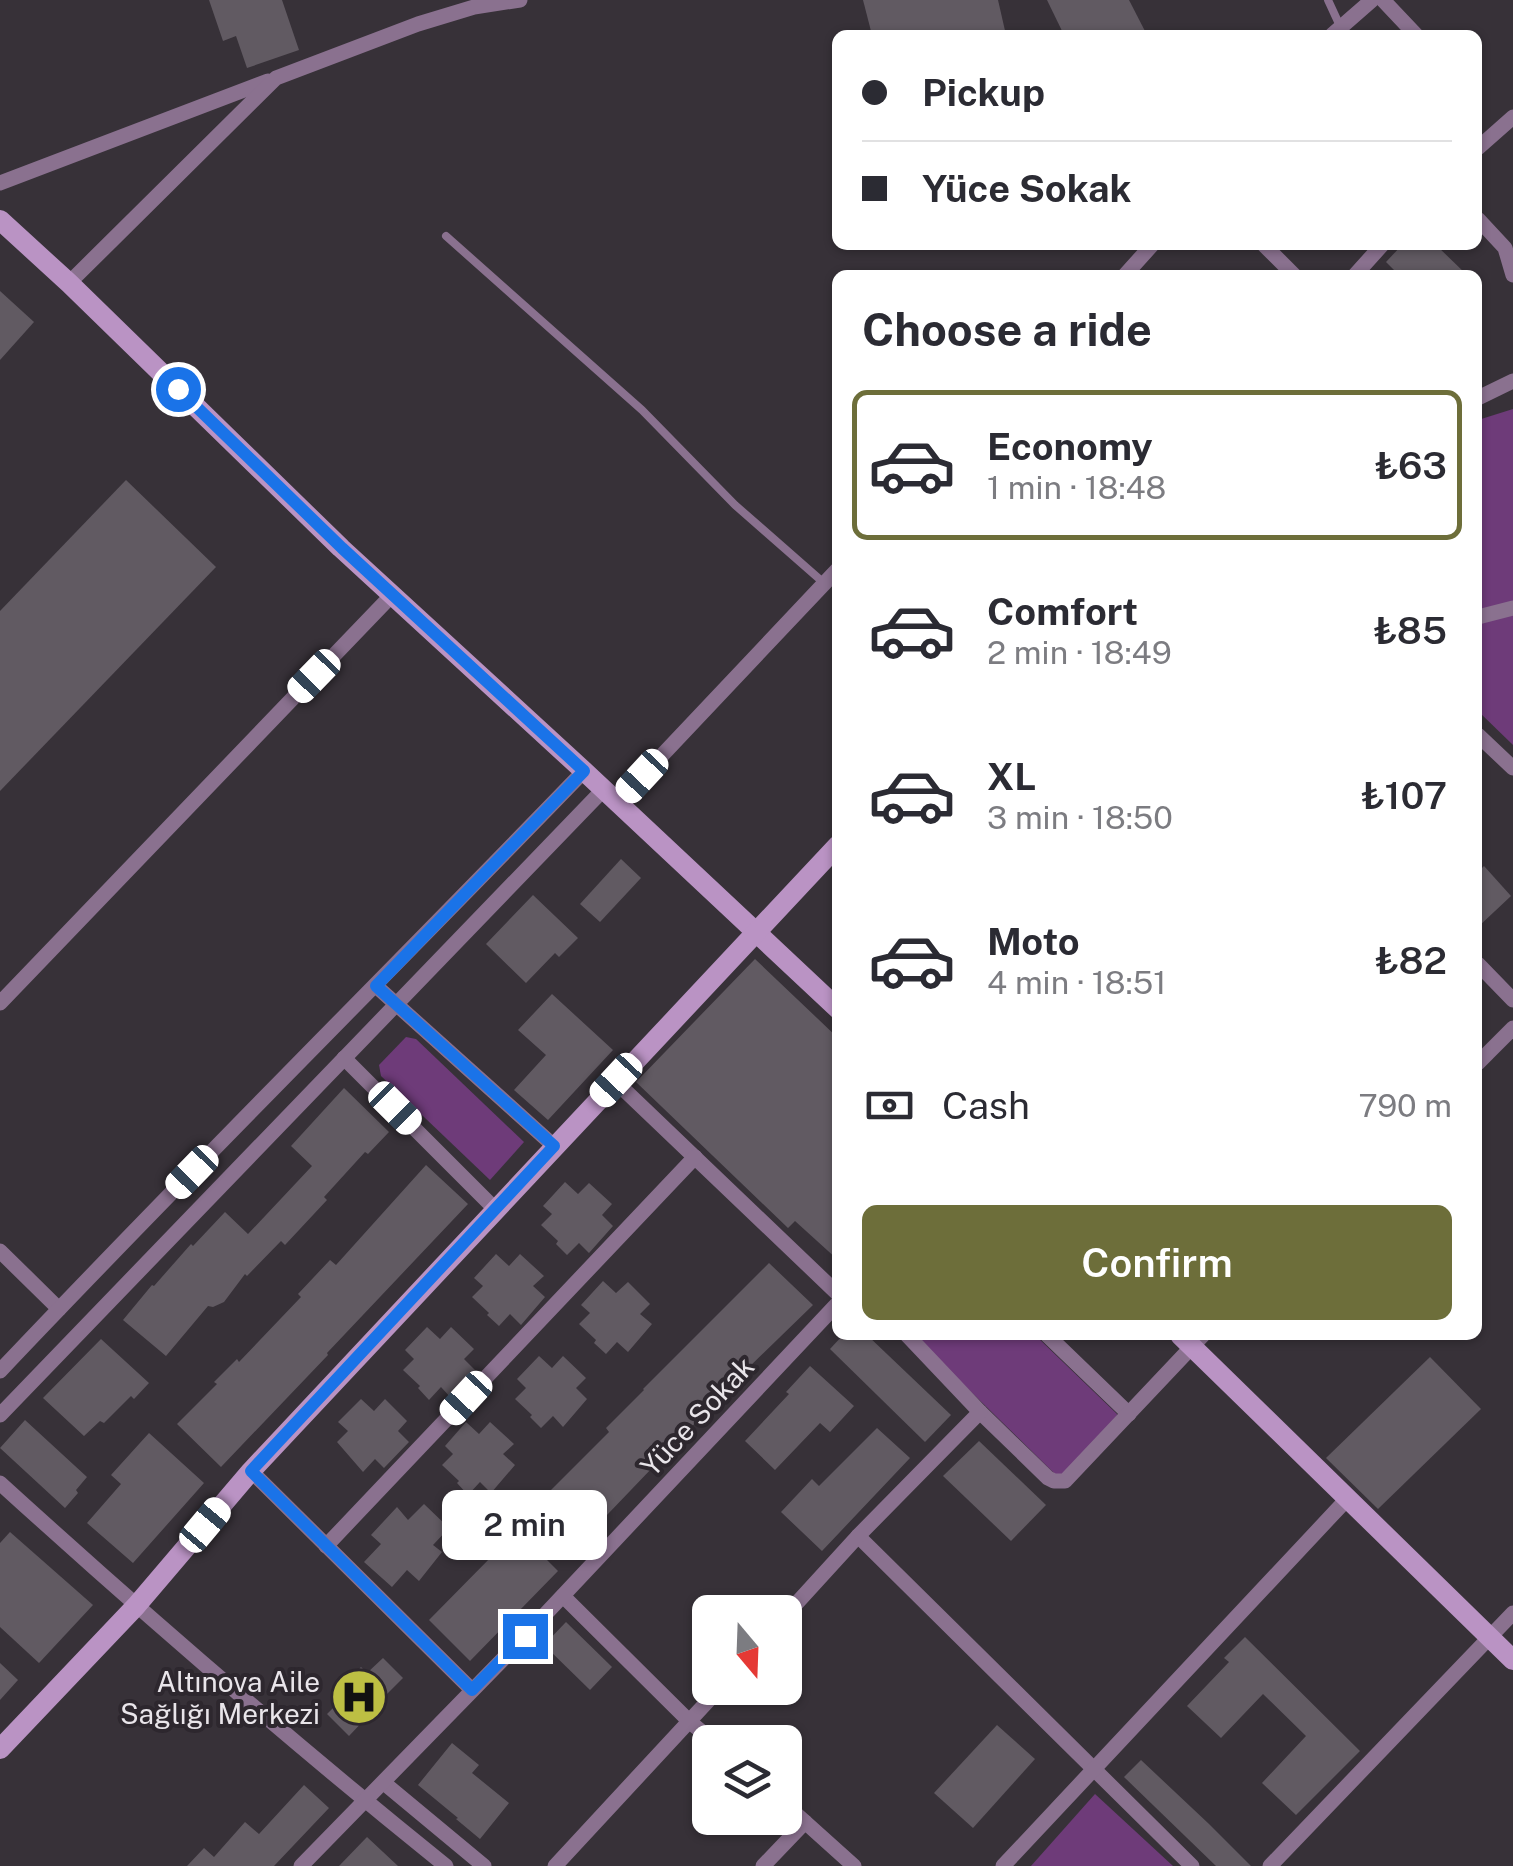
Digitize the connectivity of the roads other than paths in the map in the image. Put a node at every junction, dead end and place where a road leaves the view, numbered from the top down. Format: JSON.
{"nodes":[{"id":1,"x":520,"y":0,"type":"edge"},
{"id":2,"x":1328,"y":0,"type":"edge"},
{"id":3,"x":1372,"y":0,"type":"edge"},
{"id":4,"x":1383,"y":0,"type":"edge"},
{"id":5,"x":1336,"y":30,"type":"edge"},
{"id":6,"x":1337,"y":30,"type":"edge"},
{"id":7,"x":1411,"y":30,"type":"edge"},
{"id":8,"x":276,"y":78,"type":"junction"},
{"id":9,"x":1513,"y":117,"type":"edge"},
{"id":10,"x":1482,"y":144,"type":"edge"},
{"id":11,"x":0,"y":183,"type":"edge"},
{"id":12,"x":0,"y":220,"type":"edge"},
{"id":13,"x":1482,"y":222,"type":"edge"},
{"id":14,"x":446,"y":236,"type":"dead end"},
{"id":15,"x":1148,"y":250,"type":"edge"},
{"id":16,"x":1269,"y":250,"type":"edge"},
{"id":17,"x":1378,"y":250,"type":"edge"},
{"id":18,"x":1130,"y":270,"type":"edge"},
{"id":19,"x":1289,"y":270,"type":"edge"},
{"id":20,"x":1360,"y":270,"type":"edge"},
{"id":21,"x":1513,"y":276,"type":"edge"},
{"id":22,"x":69,"y":282,"type":"junction"},
{"id":23,"x":1513,"y":381,"type":"edge"},
{"id":24,"x":1482,"y":396,"type":"edge"},
{"id":25,"x":832,"y":575,"type":"edge"},
{"id":26,"x":824,"y":583,"type":"junction"},
{"id":27,"x":392,"y":595,"type":"junction"},
{"id":28,"x":1513,"y":608,"type":"edge"},
{"id":29,"x":1482,"y":615,"type":"edge"},
{"id":30,"x":1482,"y":738,"type":"edge"},
{"id":31,"x":1513,"y":768,"type":"edge"},
{"id":32,"x":584,"y":771,"type":"junction"},
{"id":33,"x":610,"y":797,"type":"junction"},
{"id":34,"x":832,"y":852,"type":"edge"},
{"id":35,"x":755,"y":933,"type":"junction"},
{"id":36,"x":1482,"y":968,"type":"edge"},
{"id":37,"x":376,"y":986,"type":"junction"},
{"id":38,"x":1513,"y":1000,"type":"edge"},
{"id":39,"x":0,"y":1002,"type":"edge"},
{"id":40,"x":396,"y":1004,"type":"junction"},
{"id":41,"x":832,"y":1004,"type":"edge"},
{"id":42,"x":1513,"y":1028,"type":"edge"},
{"id":43,"x":344,"y":1058,"type":"junction"},
{"id":44,"x":1482,"y":1060,"type":"edge"},
{"id":45,"x":616,"y":1080,"type":"junction"},
{"id":46,"x":554,"y":1146,"type":"junction"},
{"id":47,"x":694,"y":1156,"type":"junction"},
{"id":48,"x":495,"y":1209,"type":"junction"},
{"id":49,"x":0,"y":1251,"type":"edge"},
{"id":50,"x":832,"y":1288,"type":"edge"},
{"id":51,"x":59,"y":1309,"type":"junction"},
{"id":52,"x":832,"y":1309,"type":"edge"},
{"id":53,"x":912,"y":1340,"type":"edge"},
{"id":54,"x":1052,"y":1340,"type":"edge"},
{"id":55,"x":1191,"y":1340,"type":"edge"},
{"id":56,"x":1193,"y":1340,"type":"edge"},
{"id":57,"x":0,"y":1372,"type":"edge"},
{"id":58,"x":980,"y":1412,"type":"junction"},
{"id":59,"x":1129,"y":1414,"type":"junction"},
{"id":60,"x":0,"y":1415,"type":"edge"},
{"id":61,"x":251,"y":1471,"type":"junction"},
{"id":62,"x":0,"y":1483,"type":"edge"},
{"id":63,"x":1348,"y":1498,"type":"junction"},
{"id":64,"x":858,"y":1536,"type":"junction"},
{"id":65,"x":326,"y":1546,"type":"junction"},
{"id":66,"x":562,"y":1596,"type":"junction"},
{"id":67,"x":802,"y":1597,"type":"edge"},
{"id":68,"x":136,"y":1606,"type":"junction"},
{"id":69,"x":1513,"y":1613,"type":"edge"},
{"id":70,"x":1489,"y":1638,"type":"junction"},
{"id":71,"x":1513,"y":1660,"type":"edge"},
{"id":72,"x":472,"y":1690,"type":"junction"},
{"id":73,"x":705,"y":1705,"type":"edge"},
{"id":74,"x":690,"y":1722,"type":"junction"},
{"id":75,"x":694,"y":1725,"type":"edge"},
{"id":76,"x":0,"y":1749,"type":"edge"},
{"id":77,"x":1095,"y":1770,"type":"junction"},
{"id":78,"x":384,"y":1782,"type":"junction"},
{"id":79,"x":365,"y":1801,"type":"junction"},
{"id":80,"x":802,"y":1819,"type":"edge"},
{"id":81,"x":806,"y":1822,"type":"junction"},
{"id":82,"x":300,"y":1866,"type":"edge"},
{"id":83,"x":446,"y":1866,"type":"edge"},
{"id":84,"x":484,"y":1866,"type":"edge"},
{"id":85,"x":555,"y":1866,"type":"edge"},
{"id":86,"x":762,"y":1866,"type":"edge"},
{"id":87,"x":854,"y":1866,"type":"edge"},
{"id":88,"x":1003,"y":1866,"type":"edge"},
{"id":89,"x":1192,"y":1866,"type":"edge"},
{"id":90,"x":1270,"y":1866,"type":"edge"}],
"edges":[{"from":1,"to":8,"type":"street"},
{"from":2,"to":5,"type":"lane"},
{"from":3,"to":6,"type":"street"},
{"from":4,"to":7,"type":"street"},
{"from":8,"to":11,"type":"street"},
{"from":8,"to":22,"type":"street"},
{"from":9,"to":10,"type":"street"},
{"from":12,"to":22,"type":"street"},
{"from":13,"to":21,"type":"street"},
{"from":14,"to":26,"type":"lane"},
{"from":15,"to":18,"type":"street"},
{"from":16,"to":19,"type":"street"},
{"from":17,"to":20,"type":"street"},
{"from":22,"to":27,"type":"street"},
{"from":23,"to":24,"type":"street"},
{"from":25,"to":26,"type":"street"},
{"from":26,"to":33,"type":"street"},
{"from":27,"to":32,"type":"street"},
{"from":27,"to":39,"type":"street"},
{"from":28,"to":29,"type":"street"},
{"from":30,"to":31,"type":"street"},
{"from":32,"to":33,"type":"street"},
{"from":32,"to":37,"type":"street"},
{"from":33,"to":35,"type":"street"},
{"from":33,"to":40,"type":"street"},
{"from":34,"to":35,"type":"street"},
{"from":35,"to":41,"type":"street"},
{"from":35,"to":45,"type":"street"},
{"from":36,"to":38,"type":"street"},
{"from":37,"to":40,"type":"street"},
{"from":37,"to":51,"type":"street"},
{"from":40,"to":43,"type":"street"},
{"from":40,"to":46,"type":"street"},
{"from":42,"to":44,"type":"street"},
{"from":43,"to":48,"type":"street"},
{"from":43,"to":60,"type":"street"},
{"from":45,"to":46,"type":"street"},
{"from":45,"to":47,"type":"street"},
{"from":46,"to":48,"type":"street"},
{"from":47,"to":50,"type":"street"},
{"from":47,"to":65,"type":"street"},
{"from":48,"to":61,"type":"street"},
{"from":49,"to":51,"type":"street"},
{"from":51,"to":57,"type":"street"},
{"from":52,"to":66,"type":"street","name":"Yüce Sokak"},
{"from":53,"to":58,"type":"street"},
{"from":54,"to":59,"type":"street"},
{"from":55,"to":59,"type":"street"},
{"from":56,"to":63,"type":"street"},
{"from":58,"to":59,"type":"street"},
{"from":58,"to":64,"type":"street"},
{"from":61,"to":65,"type":"street"},
{"from":61,"to":68,"type":"street"},
{"from":62,"to":68,"type":"street"},
{"from":63,"to":70,"type":"street"},
{"from":63,"to":77,"type":"street"},
{"from":64,"to":67,"type":"street"},
{"from":64,"to":77,"type":"street"},
{"from":65,"to":72,"type":"street"},
{"from":66,"to":72,"type":"street","name":"Yüce Sokak"},
{"from":66,"to":74,"type":"street"},
{"from":68,"to":76,"type":"street"},
{"from":68,"to":79,"type":"street"},
{"from":69,"to":70,"type":"street"},
{"from":70,"to":71,"type":"street"},
{"from":70,"to":90,"type":"street"},
{"from":72,"to":78,"type":"street","name":"Yüce Sokak"},
{"from":73,"to":74,"type":"street"},
{"from":74,"to":75,"type":"street"},
{"from":74,"to":85,"type":"street"},
{"from":77,"to":88,"type":"street"},
{"from":77,"to":89,"type":"street"},
{"from":78,"to":79,"type":"street","name":"Yüce Sokak"},
{"from":78,"to":84,"type":"street"},
{"from":79,"to":82,"type":"street","name":"Yüce Sokak"},
{"from":79,"to":83,"type":"street"},
{"from":80,"to":81,"type":"street"},
{"from":81,"to":86,"type":"street"},
{"from":81,"to":87,"type":"street"}]}
